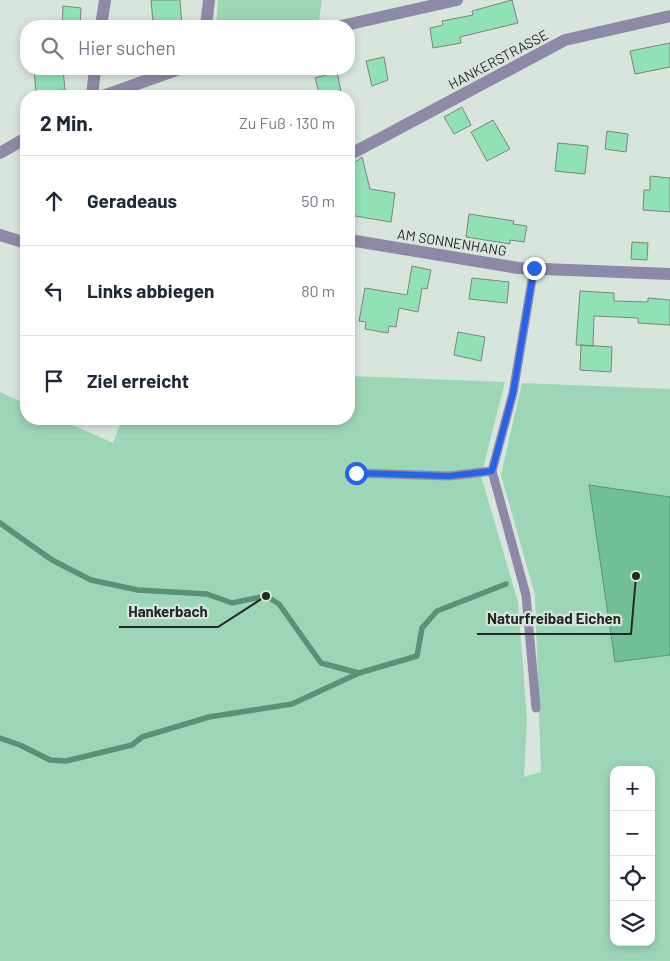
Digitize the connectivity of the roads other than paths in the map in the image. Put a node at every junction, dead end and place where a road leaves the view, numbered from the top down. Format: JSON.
{"nodes":[{"id":1,"x":105,"y":0,"type":"edge"},
{"id":2,"x":209,"y":0,"type":"edge"},
{"id":3,"x":457,"y":0,"type":"edge"},
{"id":4,"x":670,"y":16,"type":"edge"},
{"id":5,"x":102,"y":20,"type":"edge"},
{"id":6,"x":207,"y":20,"type":"edge"},
{"id":7,"x":355,"y":23,"type":"edge"},
{"id":8,"x":94,"y":75,"type":"edge"},
{"id":9,"x":162,"y":75,"type":"edge"},
{"id":10,"x":93,"y":90,"type":"edge"},
{"id":11,"x":120,"y":90,"type":"edge"},
{"id":12,"x":20,"y":141,"type":"edge"},
{"id":13,"x":355,"y":152,"type":"edge"},
{"id":14,"x":0,"y":153,"type":"edge"},
{"id":15,"x":0,"y":235,"type":"edge"},
{"id":16,"x":20,"y":241,"type":"edge"},
{"id":17,"x":355,"y":241,"type":"edge"},
{"id":18,"x":534,"y":268,"type":"junction"},
{"id":19,"x":670,"y":274,"type":"edge"},
{"id":20,"x":492,"y":471,"type":"junction"},
{"id":21,"x":356,"y":473,"type":"dead end"},
{"id":22,"x":536,"y":708,"type":"dead end"}],
"edges":[{"from":1,"to":5,"type":"street"},
{"from":2,"to":6,"type":"street"},
{"from":3,"to":7,"type":"street"},
{"from":4,"to":13,"type":"street","name":"HANKERSTRASSE"},
{"from":8,"to":10,"type":"street"},
{"from":9,"to":11,"type":"street"},
{"from":12,"to":14,"type":"street"},
{"from":15,"to":16,"type":"street"},
{"from":17,"to":18,"type":"street","name":"AM SONNENHANG"},
{"from":18,"to":19,"type":"street","name":"AM SONNENHANG"},
{"from":18,"to":20,"type":"lane"},
{"from":20,"to":21,"type":"lane"},
{"from":20,"to":22,"type":"lane"}]}
